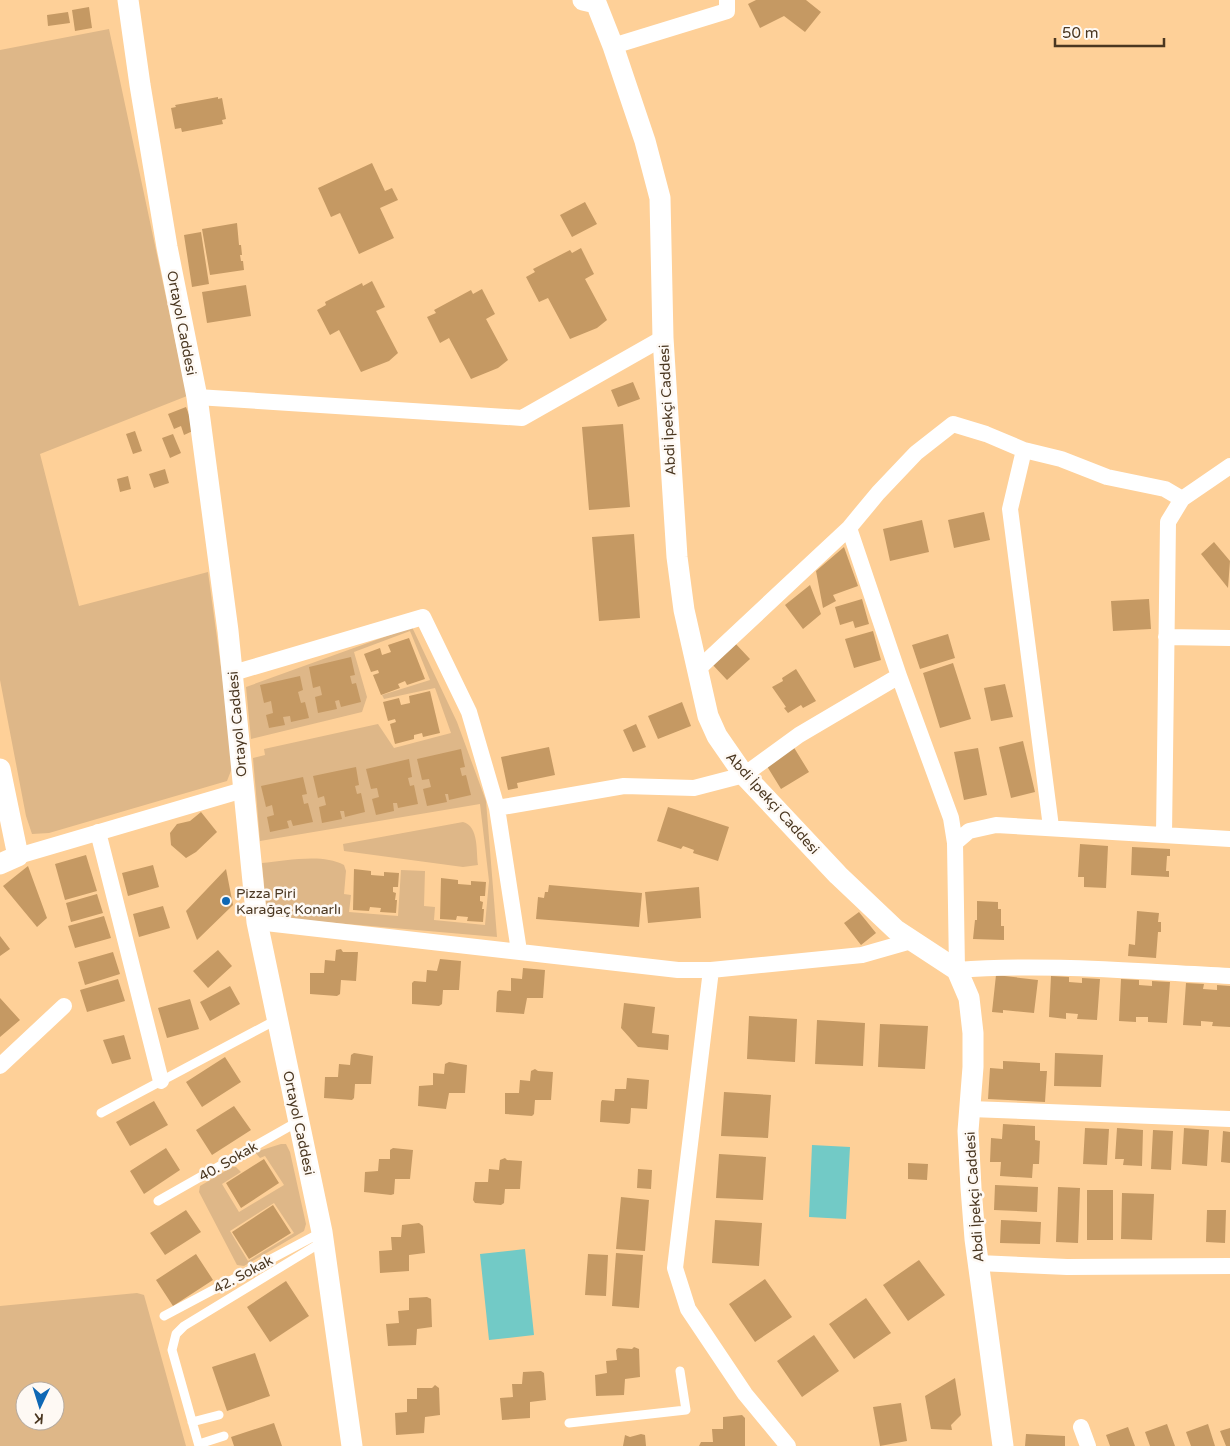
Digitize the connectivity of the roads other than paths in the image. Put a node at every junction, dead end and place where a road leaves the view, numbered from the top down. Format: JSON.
{"nodes":[{"id":1,"x":128,"y":0,"type":"edge"},
{"id":2,"x":727,"y":0,"type":"edge"},
{"id":3,"x":591,"y":1,"type":"edge"},
{"id":4,"x":613,"y":46,"type":"junction"},
{"id":5,"x":663,"y":338,"type":"junction"},
{"id":6,"x":197,"y":397,"type":"junction"},
{"id":7,"x":1024,"y":450,"type":"junction"},
{"id":8,"x":1230,"y":466,"type":"edge"},
{"id":9,"x":1182,"y":499,"type":"junction"},
{"id":10,"x":849,"y":528,"type":"junction"},
{"id":11,"x":1166,"y":637,"type":"junction"},
{"id":12,"x":1230,"y":638,"type":"edge"},
{"id":13,"x":696,"y":671,"type":"junction"},
{"id":14,"x":233,"y":673,"type":"junction"},
{"id":15,"x":899,"y":676,"type":"junction"},
{"id":16,"x":0,"y":769,"type":"edge"},
{"id":17,"x":744,"y":775,"type":"junction"},
{"id":18,"x":243,"y":790,"type":"junction"},
{"id":19,"x":497,"y":808,"type":"junction"},
{"id":20,"x":1051,"y":827,"type":"junction"},
{"id":21,"x":98,"y":832,"type":"junction"},
{"id":22,"x":1164,"y":834,"type":"junction"},
{"id":23,"x":1230,"y":838,"type":"edge"},
{"id":24,"x":955,"y":843,"type":"junction"},
{"id":25,"x":9,"y":860,"type":"edge"},
{"id":26,"x":257,"y":922,"type":"junction"},
{"id":27,"x":911,"y":941,"type":"junction"},
{"id":28,"x":519,"y":951,"type":"junction"},
{"id":29,"x":710,"y":970,"type":"junction"},
{"id":30,"x":956,"y":970,"type":"junction"},
{"id":31,"x":1230,"y":976,"type":"edge"},
{"id":32,"x":64,"y":1006,"type":"dead end"},
{"id":33,"x":278,"y":1020,"type":"junction"},
{"id":34,"x":0,"y":1066,"type":"edge"},
{"id":35,"x":161,"y":1081,"type":"junction"},
{"id":36,"x":970,"y":1109,"type":"junction"},
{"id":37,"x":101,"y":1113,"type":"dead end"},
{"id":38,"x":1230,"y":1119,"type":"edge"},
{"id":39,"x":298,"y":1121,"type":"junction"},
{"id":40,"x":158,"y":1201,"type":"dead end"},
{"id":41,"x":323,"y":1237,"type":"junction"},
{"id":42,"x":978,"y":1263,"type":"junction"},
{"id":43,"x":1230,"y":1266,"type":"edge"},
{"id":44,"x":164,"y":1316,"type":"dead end"},
{"id":45,"x":680,"y":1371,"type":"dead end"},
{"id":46,"x":219,"y":1415,"type":"dead end"},
{"id":47,"x":192,"y":1422,"type":"junction"},
{"id":48,"x":569,"y":1423,"type":"dead end"},
{"id":49,"x":1081,"y":1426,"type":"dead end"},
{"id":50,"x":224,"y":1436,"type":"dead end"},
{"id":51,"x":199,"y":1445,"type":"edge"},
{"id":52,"x":352,"y":1446,"type":"edge"},
{"id":53,"x":788,"y":1446,"type":"edge"},
{"id":54,"x":1003,"y":1446,"type":"edge"},
{"id":55,"x":1088,"y":1446,"type":"edge"}],
"edges":[{"from":1,"to":6,"type":"street","name":"Ortayol Caddesi"},
{"from":2,"to":4,"type":"street"},
{"from":3,"to":4,"type":"street","name":"Abdi İpekçi Caddesi"},
{"from":4,"to":5,"type":"street","name":"Abdi İpekçi Caddesi"},
{"from":5,"to":6,"type":"street"},
{"from":5,"to":13,"type":"street","name":"Abdi İpekçi Caddesi"},
{"from":6,"to":14,"type":"street","name":"Ortayol Caddesi"},
{"from":7,"to":9,"type":"street"},
{"from":7,"to":10,"type":"street"},
{"from":7,"to":20,"type":"street"},
{"from":8,"to":9,"type":"street"},
{"from":9,"to":11,"type":"street"},
{"from":10,"to":13,"type":"street"},
{"from":10,"to":15,"type":"street"},
{"from":11,"to":12,"type":"street"},
{"from":11,"to":22,"type":"street"},
{"from":13,"to":17,"type":"street","name":"Abdi İpekçi Caddesi"},
{"from":14,"to":18,"type":"street","name":"Ortayol Caddesi"},
{"from":14,"to":19,"type":"street"},
{"from":15,"to":17,"type":"street"},
{"from":15,"to":24,"type":"street"},
{"from":16,"to":25,"type":"street"},
{"from":17,"to":19,"type":"street"},
{"from":17,"to":27,"type":"street","name":"Abdi İpekçi Caddesi"},
{"from":18,"to":21,"type":"street"},
{"from":18,"to":26,"type":"street","name":"Ortayol Caddesi"},
{"from":19,"to":28,"type":"street"},
{"from":20,"to":22,"type":"street"},
{"from":20,"to":24,"type":"street"},
{"from":21,"to":25,"type":"street"},
{"from":21,"to":35,"type":"street"},
{"from":22,"to":23,"type":"street"},
{"from":24,"to":30,"type":"street"},
{"from":26,"to":28,"type":"street"},
{"from":26,"to":33,"type":"street","name":"Ortayol Caddesi"},
{"from":27,"to":29,"type":"street"},
{"from":27,"to":30,"type":"street","name":"Abdi İpekçi Caddesi"},
{"from":28,"to":29,"type":"street"},
{"from":29,"to":53,"type":"street"},
{"from":30,"to":31,"type":"street"},
{"from":30,"to":36,"type":"street","name":"Abdi İpekçi Caddesi"},
{"from":32,"to":34,"type":"street"},
{"from":33,"to":35,"type":"lane"},
{"from":33,"to":39,"type":"street","name":"Ortayol Caddesi"},
{"from":35,"to":37,"type":"lane"},
{"from":36,"to":38,"type":"street"},
{"from":36,"to":42,"type":"street","name":"Abdi İpekçi Caddesi"},
{"from":39,"to":40,"type":"lane","name":"40. Sokak"},
{"from":39,"to":41,"type":"street","name":"Ortayol Caddesi"},
{"from":41,"to":44,"type":"lane","name":"42. Sokak"},
{"from":41,"to":47,"type":"lane"},
{"from":41,"to":52,"type":"street","name":"Ortayol Caddesi"},
{"from":42,"to":43,"type":"street"},
{"from":42,"to":54,"type":"street","name":"Abdi İpekçi Caddesi"},
{"from":45,"to":48,"type":"lane"},
{"from":46,"to":47,"type":"lane"},
{"from":47,"to":51,"type":"lane"},
{"from":49,"to":55,"type":"street"},
{"from":50,"to":51,"type":"lane"}]}
